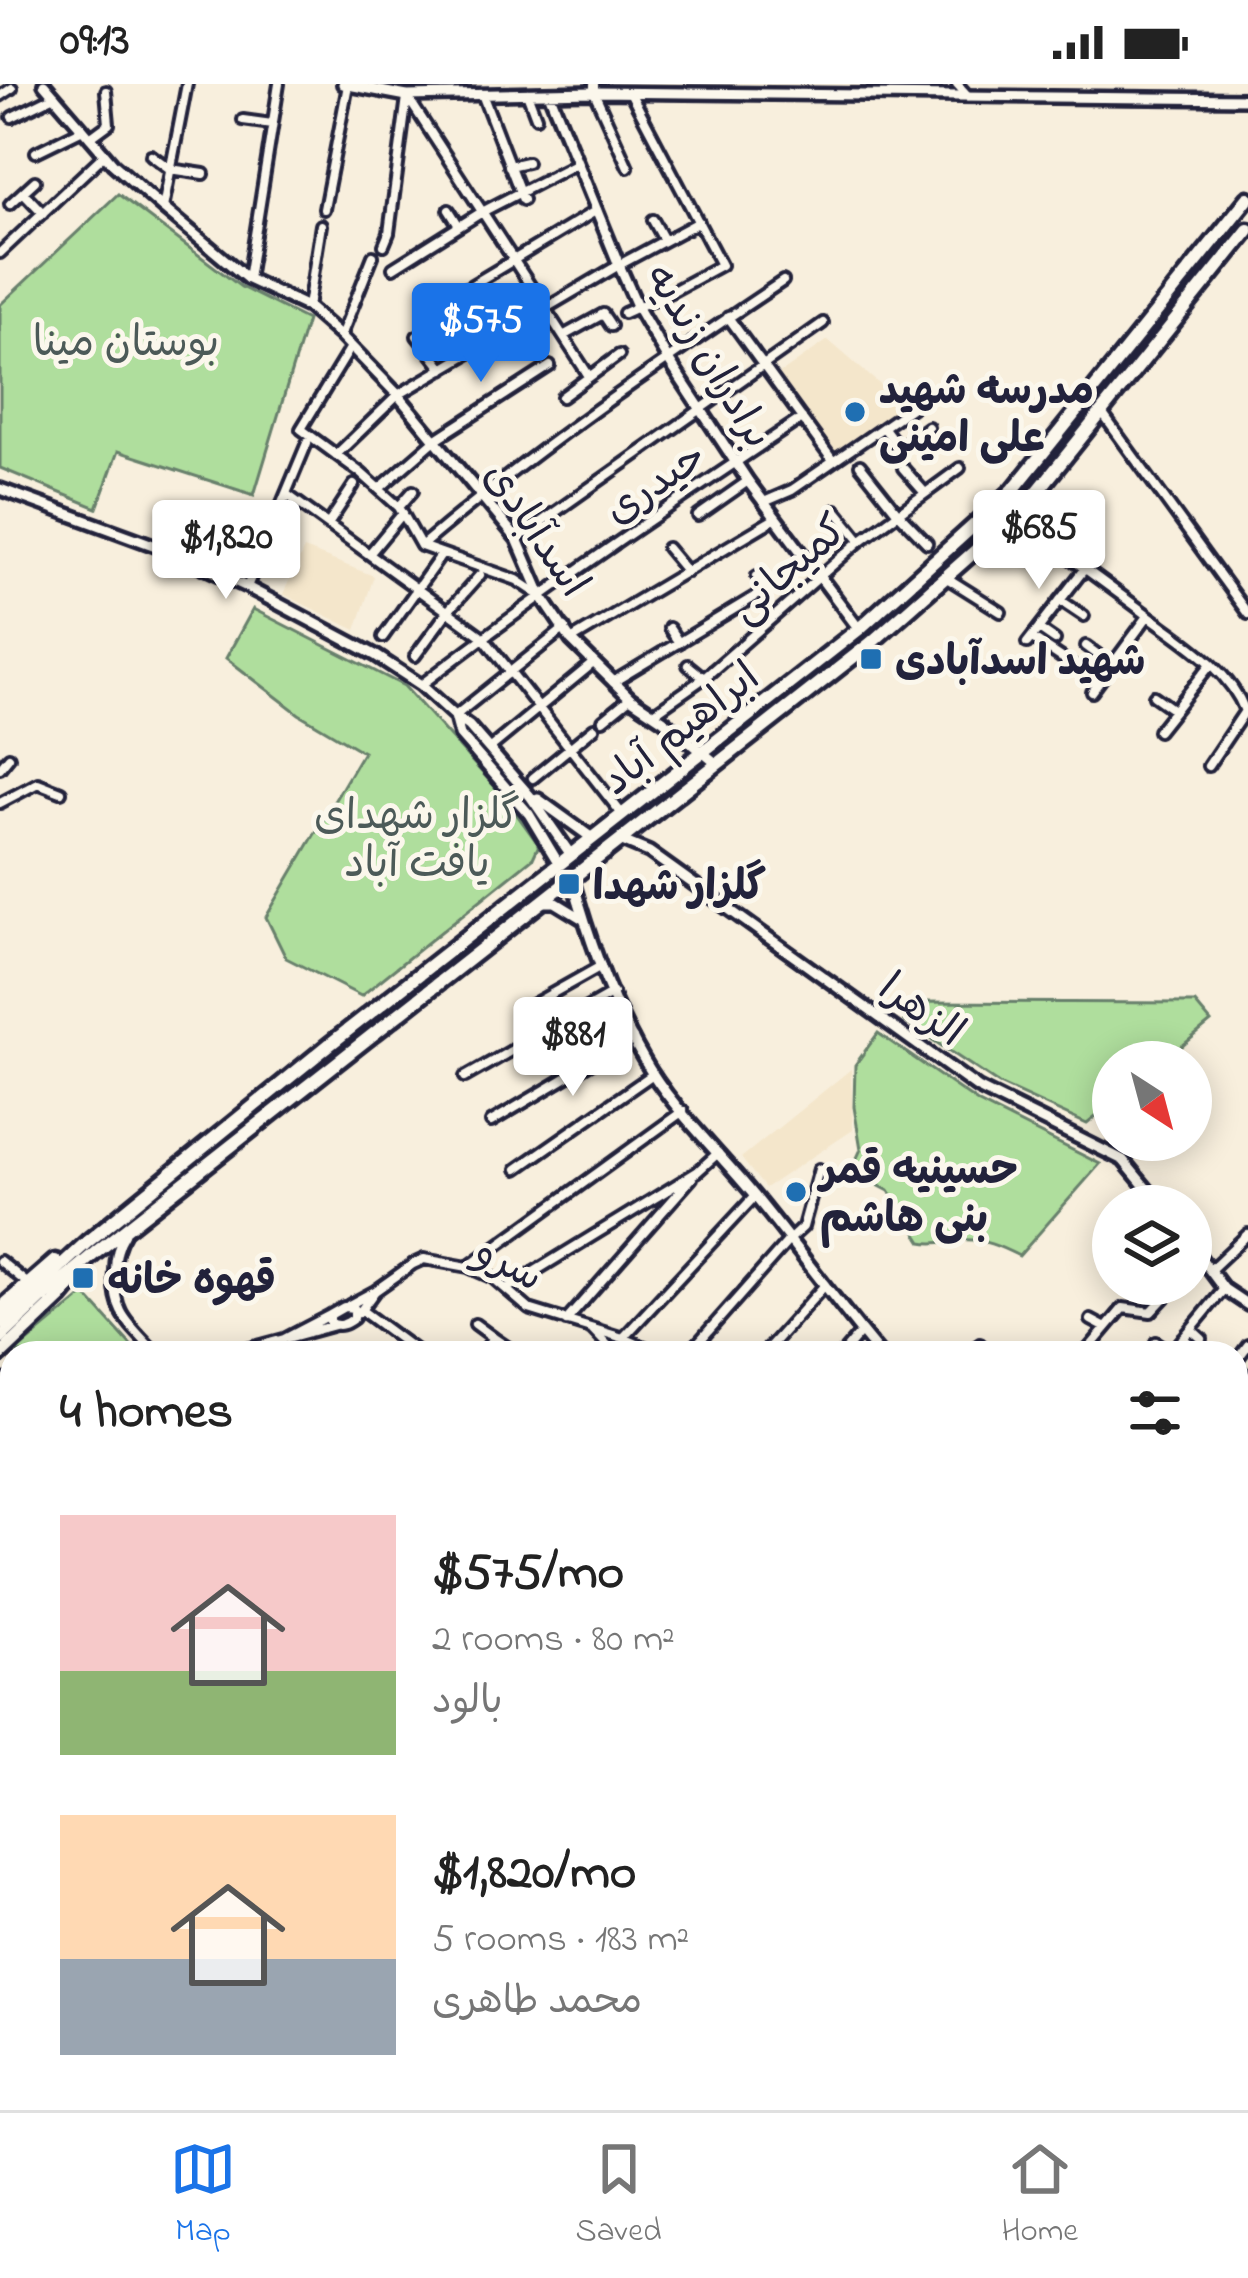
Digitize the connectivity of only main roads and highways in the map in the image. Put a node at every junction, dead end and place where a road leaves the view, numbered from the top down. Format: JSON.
{"nodes":[{"id":1,"x":1248,"y":198,"type":"edge"},
{"id":2,"x":1248,"y":230,"type":"edge"},
{"id":3,"x":388,"y":999,"type":"junction"},
{"id":4,"x":400,"y":1013,"type":"junction"},
{"id":5,"x":91,"y":1248,"type":"junction"},
{"id":6,"x":0,"y":1309,"type":"edge"},
{"id":7,"x":0,"y":1322,"type":"edge"},
{"id":8,"x":0,"y":1338,"type":"edge"},
{"id":9,"x":15,"y":1341,"type":"edge"}],
"edges":[{"from":1,"to":3,"type":"main road","name":"ابراهیم آباد"},
{"from":2,"to":4,"type":"main road","name":"ابراهیم آباد"},
{"from":3,"to":4,"type":"main road"},
{"from":3,"to":5,"type":"main road","name":"ابراهیم آباد"},
{"from":4,"to":5,"type":"main road","name":"ابراهیم آباد"},
{"from":5,"to":6,"type":"main road","name":"ابراهیم آباد"},
{"from":5,"to":7,"type":"main road","name":"ابراهیم آباد"},
{"from":5,"to":8,"type":"main road","name":"ابراهیم آباد"},
{"from":5,"to":9,"type":"main road","name":"ابراهیم آباد"}]}
